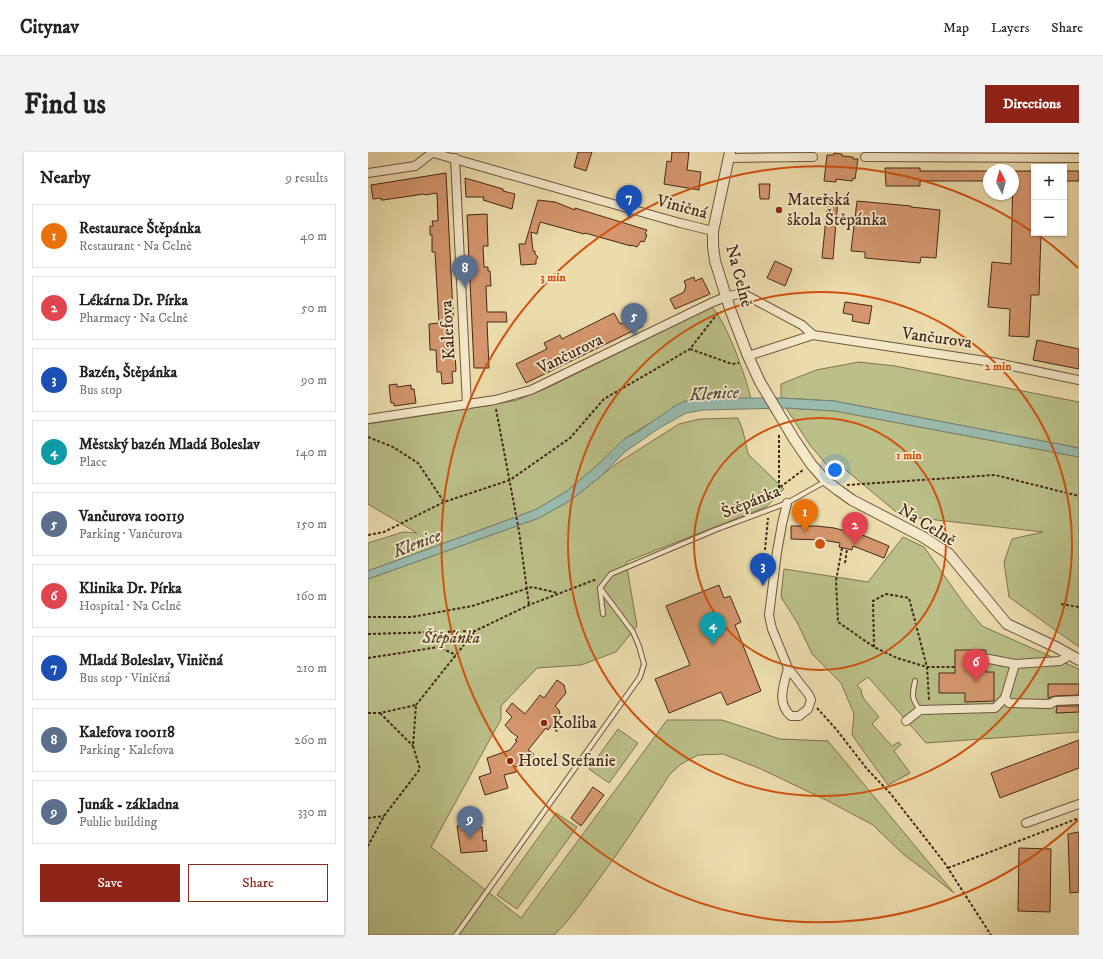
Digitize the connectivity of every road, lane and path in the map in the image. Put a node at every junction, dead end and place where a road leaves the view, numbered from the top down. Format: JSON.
{"nodes":[{"id":1,"x":431,"y":152,"type":"edge"},
{"id":2,"x":730,"y":155,"type":"edge"},
{"id":3,"x":900,"y":155,"type":"edge"},
{"id":4,"x":975,"y":155,"type":"edge"},
{"id":5,"x":1052,"y":155,"type":"edge"},
{"id":6,"x":813,"y":157,"type":"dead end"},
{"id":7,"x":865,"y":157,"type":"dead end"},
{"id":8,"x":455,"y":158,"type":"junction"},
{"id":9,"x":1079,"y":158,"type":"edge"},
{"id":10,"x":368,"y":173,"type":"edge"},
{"id":11,"x":713,"y":231,"type":"junction"},
{"id":12,"x":726,"y":297,"type":"junction"},
{"id":13,"x":730,"y":309,"type":"junction"},
{"id":14,"x":813,"y":335,"type":"junction"},
{"id":15,"x":690,"y":348,"type":"junction"},
{"id":16,"x":745,"y":359,"type":"junction"},
{"id":17,"x":1079,"y":380,"type":"edge"},
{"id":18,"x":495,"y":400,"type":"junction"},
{"id":19,"x":467,"y":404,"type":"junction"},
{"id":20,"x":368,"y":419,"type":"edge"},
{"id":21,"x":779,"y":433,"type":"dead end"},
{"id":22,"x":368,"y":437,"type":"edge"},
{"id":23,"x":510,"y":480,"type":"junction"},
{"id":24,"x":826,"y":481,"type":"junction"},
{"id":25,"x":844,"y":485,"type":"dead end"},
{"id":26,"x":779,"y":488,"type":"dead end"},
{"id":27,"x":1079,"y":496,"type":"edge"},
{"id":28,"x":444,"y":502,"type":"junction"},
{"id":29,"x":787,"y":503,"type":"junction"},
{"id":30,"x":368,"y":535,"type":"edge"},
{"id":31,"x":842,"y":548,"type":"dead end"},
{"id":32,"x":847,"y":549,"type":"dead end"},
{"id":33,"x":845,"y":563,"type":"dead end"},
{"id":34,"x":611,"y":574,"type":"junction"},
{"id":35,"x":527,"y":588,"type":"junction"},
{"id":36,"x":600,"y":588,"type":"junction"},
{"id":37,"x":559,"y":594,"type":"junction"},
{"id":38,"x":1061,"y":604,"type":"dead end"},
{"id":39,"x":530,"y":605,"type":"junction"},
{"id":40,"x":1079,"y":607,"type":"edge"},
{"id":41,"x":603,"y":614,"type":"dead end"},
{"id":42,"x":368,"y":617,"type":"edge"},
{"id":43,"x":476,"y":630,"type":"junction"},
{"id":44,"x":368,"y":634,"type":"edge"},
{"id":45,"x":874,"y":647,"type":"junction"},
{"id":46,"x":456,"y":655,"type":"junction"},
{"id":47,"x":368,"y":658,"type":"edge"},
{"id":48,"x":1075,"y":658,"type":"edge"},
{"id":49,"x":989,"y":659,"type":"dead end"},
{"id":50,"x":1014,"y":664,"type":"junction"},
{"id":51,"x":927,"y":667,"type":"junction"},
{"id":52,"x":955,"y":667,"type":"dead end"},
{"id":53,"x":788,"y":668,"type":"junction"},
{"id":54,"x":915,"y":681,"type":"dead end"},
{"id":55,"x":1005,"y":698,"type":"junction"},
{"id":56,"x":811,"y":700,"type":"junction"},
{"id":57,"x":1079,"y":700,"type":"edge"},
{"id":58,"x":416,"y":705,"type":"junction"},
{"id":59,"x":920,"y":710,"type":"junction"},
{"id":60,"x":929,"y":710,"type":"junction"},
{"id":61,"x":380,"y":712,"type":"junction"},
{"id":62,"x":368,"y":713,"type":"edge"},
{"id":63,"x":906,"y":721,"type":"dead end"},
{"id":64,"x":413,"y":746,"type":"junction"},
{"id":65,"x":1079,"y":804,"type":"edge"},
{"id":66,"x":384,"y":816,"type":"junction"},
{"id":67,"x":368,"y":818,"type":"edge"},
{"id":68,"x":1079,"y":818,"type":"edge"},
{"id":69,"x":1026,"y":823,"type":"dead end"},
{"id":70,"x":368,"y":846,"type":"edge"},
{"id":71,"x":948,"y":868,"type":"junction"},
{"id":72,"x":456,"y":935,"type":"edge"},
{"id":73,"x":991,"y":935,"type":"edge"}],
"edges":[{"from":1,"to":8,"type":"street","name":"Viničná"},
{"from":1,"to":10,"type":"street","name":"Viničná"},
{"from":2,"to":6,"type":"street"},
{"from":2,"to":11,"type":"street","name":"Na Celně"},
{"from":3,"to":4,"type":"street"},
{"from":3,"to":7,"type":"street"},
{"from":4,"to":5,"type":"street"},
{"from":5,"to":9,"type":"street"},
{"from":8,"to":11,"type":"street","name":"Viničná"},
{"from":8,"to":19,"type":"street","name":"Kalefova"},
{"from":11,"to":12,"type":"street","name":"Na Celně"},
{"from":12,"to":13,"type":"street","name":"Na Celně"},
{"from":12,"to":14,"type":"street","name":"Vančurova"},
{"from":12,"to":18,"type":"street","name":"Vančurova"},
{"from":13,"to":15,"type":"path"},
{"from":13,"to":16,"type":"street","name":"Na Celně"},
{"from":14,"to":16,"type":"street","name":"Vančurova"},
{"from":14,"to":17,"type":"street","name":"Vančurova"},
{"from":15,"to":16,"type":"path"},
{"from":15,"to":23,"type":"path"},
{"from":16,"to":24,"type":"street","name":"Na Celně"},
{"from":18,"to":19,"type":"street","name":"Vančurova"},
{"from":18,"to":23,"type":"path"},
{"from":19,"to":20,"type":"street","name":"Vančurova"},
{"from":21,"to":26,"type":"path"},
{"from":22,"to":28,"type":"path"},
{"from":23,"to":28,"type":"path"},
{"from":23,"to":35,"type":"path"},
{"from":24,"to":29,"type":"lane","name":"Štěpánka"},
{"from":24,"to":48,"type":"street","name":"Na Celně"},
{"from":25,"to":27,"type":"path"},
{"from":28,"to":30,"type":"path"},
{"from":29,"to":34,"type":"lane","name":"Štěpánka"},
{"from":29,"to":53,"type":"street"},
{"from":31,"to":45,"type":"path"},
{"from":32,"to":33,"type":"path"},
{"from":34,"to":36,"type":"lane","name":"Štěpánka"},
{"from":34,"to":37,"type":"path"},
{"from":35,"to":37,"type":"path"},
{"from":35,"to":39,"type":"path"},
{"from":35,"to":42,"type":"path"},
{"from":36,"to":41,"type":"lane"},
{"from":36,"to":72,"type":"lane"},
{"from":37,"to":39,"type":"path"},
{"from":38,"to":40,"type":"path"},
{"from":39,"to":43,"type":"path"},
{"from":43,"to":44,"type":"path"},
{"from":43,"to":46,"type":"path"},
{"from":45,"to":51,"type":"path"},
{"from":45,"to":51,"type":"path"},
{"from":46,"to":47,"type":"path"},
{"from":46,"to":58,"type":"path"},
{"from":48,"to":50,"type":"street"},
{"from":49,"to":50,"type":"street"},
{"from":50,"to":55,"type":"street"},
{"from":51,"to":52,"type":"path"},
{"from":51,"to":60,"type":"path"},
{"from":53,"to":56,"type":"street"},
{"from":53,"to":56,"type":"street"},
{"from":54,"to":59,"type":"lane"},
{"from":55,"to":57,"type":"street"},
{"from":55,"to":60,"type":"street"},
{"from":56,"to":71,"type":"path"},
{"from":58,"to":61,"type":"path"},
{"from":58,"to":64,"type":"path"},
{"from":59,"to":60,"type":"street"},
{"from":59,"to":63,"type":"street"},
{"from":61,"to":62,"type":"path"},
{"from":61,"to":64,"type":"path"},
{"from":64,"to":66,"type":"path"},
{"from":65,"to":69,"type":"street"},
{"from":66,"to":67,"type":"path"},
{"from":66,"to":70,"type":"path"},
{"from":68,"to":71,"type":"path"},
{"from":71,"to":73,"type":"path"}]}
